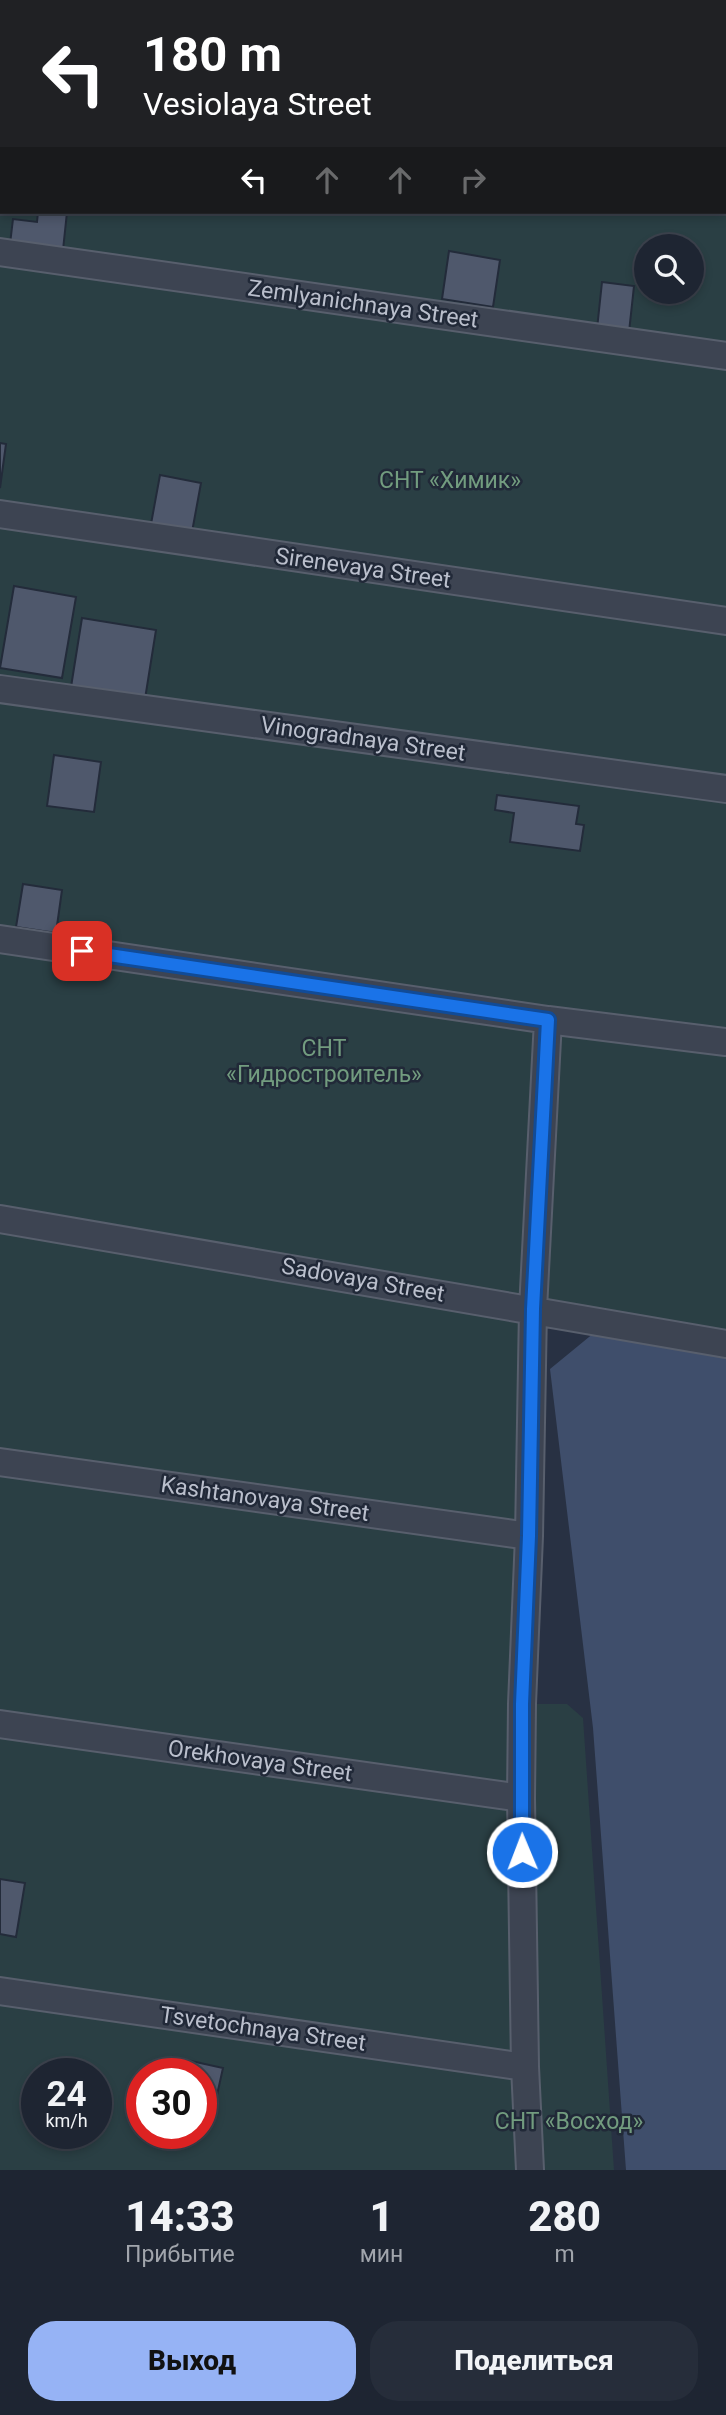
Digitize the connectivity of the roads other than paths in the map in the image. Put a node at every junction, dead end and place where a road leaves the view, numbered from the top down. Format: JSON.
{"nodes":[{"id":1,"x":0,"y":252,"type":"edge"},
{"id":2,"x":726,"y":356,"type":"edge"},
{"id":3,"x":0,"y":514,"type":"edge"},
{"id":4,"x":726,"y":621,"type":"edge"},
{"id":5,"x":0,"y":689,"type":"edge"},
{"id":6,"x":726,"y":789,"type":"edge"},
{"id":7,"x":0,"y":939,"type":"edge"},
{"id":8,"x":548,"y":1020,"type":"junction"},
{"id":9,"x":726,"y":1042,"type":"edge"},
{"id":10,"x":0,"y":1219,"type":"edge"},
{"id":11,"x":533,"y":1309,"type":"junction"},
{"id":12,"x":726,"y":1344,"type":"edge"},
{"id":13,"x":0,"y":1462,"type":"edge"},
{"id":14,"x":529,"y":1536,"type":"junction"},
{"id":15,"x":0,"y":1724,"type":"edge"},
{"id":16,"x":521,"y":1798,"type":"junction"},
{"id":17,"x":0,"y":1991,"type":"edge"},
{"id":18,"x":525,"y":2067,"type":"junction"},
{"id":19,"x":530,"y":2170,"type":"edge"}],
"edges":[{"from":1,"to":2,"type":"street","name":"Zemlyanichnaya Street"},
{"from":3,"to":4,"type":"street","name":"Sirenevaya Street"},
{"from":5,"to":6,"type":"street","name":"Vinogradnaya Street"},
{"from":7,"to":8,"type":"street"},
{"from":8,"to":9,"type":"street"},
{"from":8,"to":11,"type":"street"},
{"from":10,"to":11,"type":"street","name":"Sadovaya Street"},
{"from":11,"to":12,"type":"street","name":"Sadovaya Street"},
{"from":11,"to":14,"type":"street"},
{"from":13,"to":14,"type":"street","name":"Kashtanovaya Street"},
{"from":14,"to":16,"type":"street"},
{"from":15,"to":16,"type":"street","name":"Orekhovaya Street"},
{"from":16,"to":18,"type":"street"},
{"from":17,"to":18,"type":"street","name":"Tsvetochnaya Street"},
{"from":18,"to":19,"type":"street"}]}
